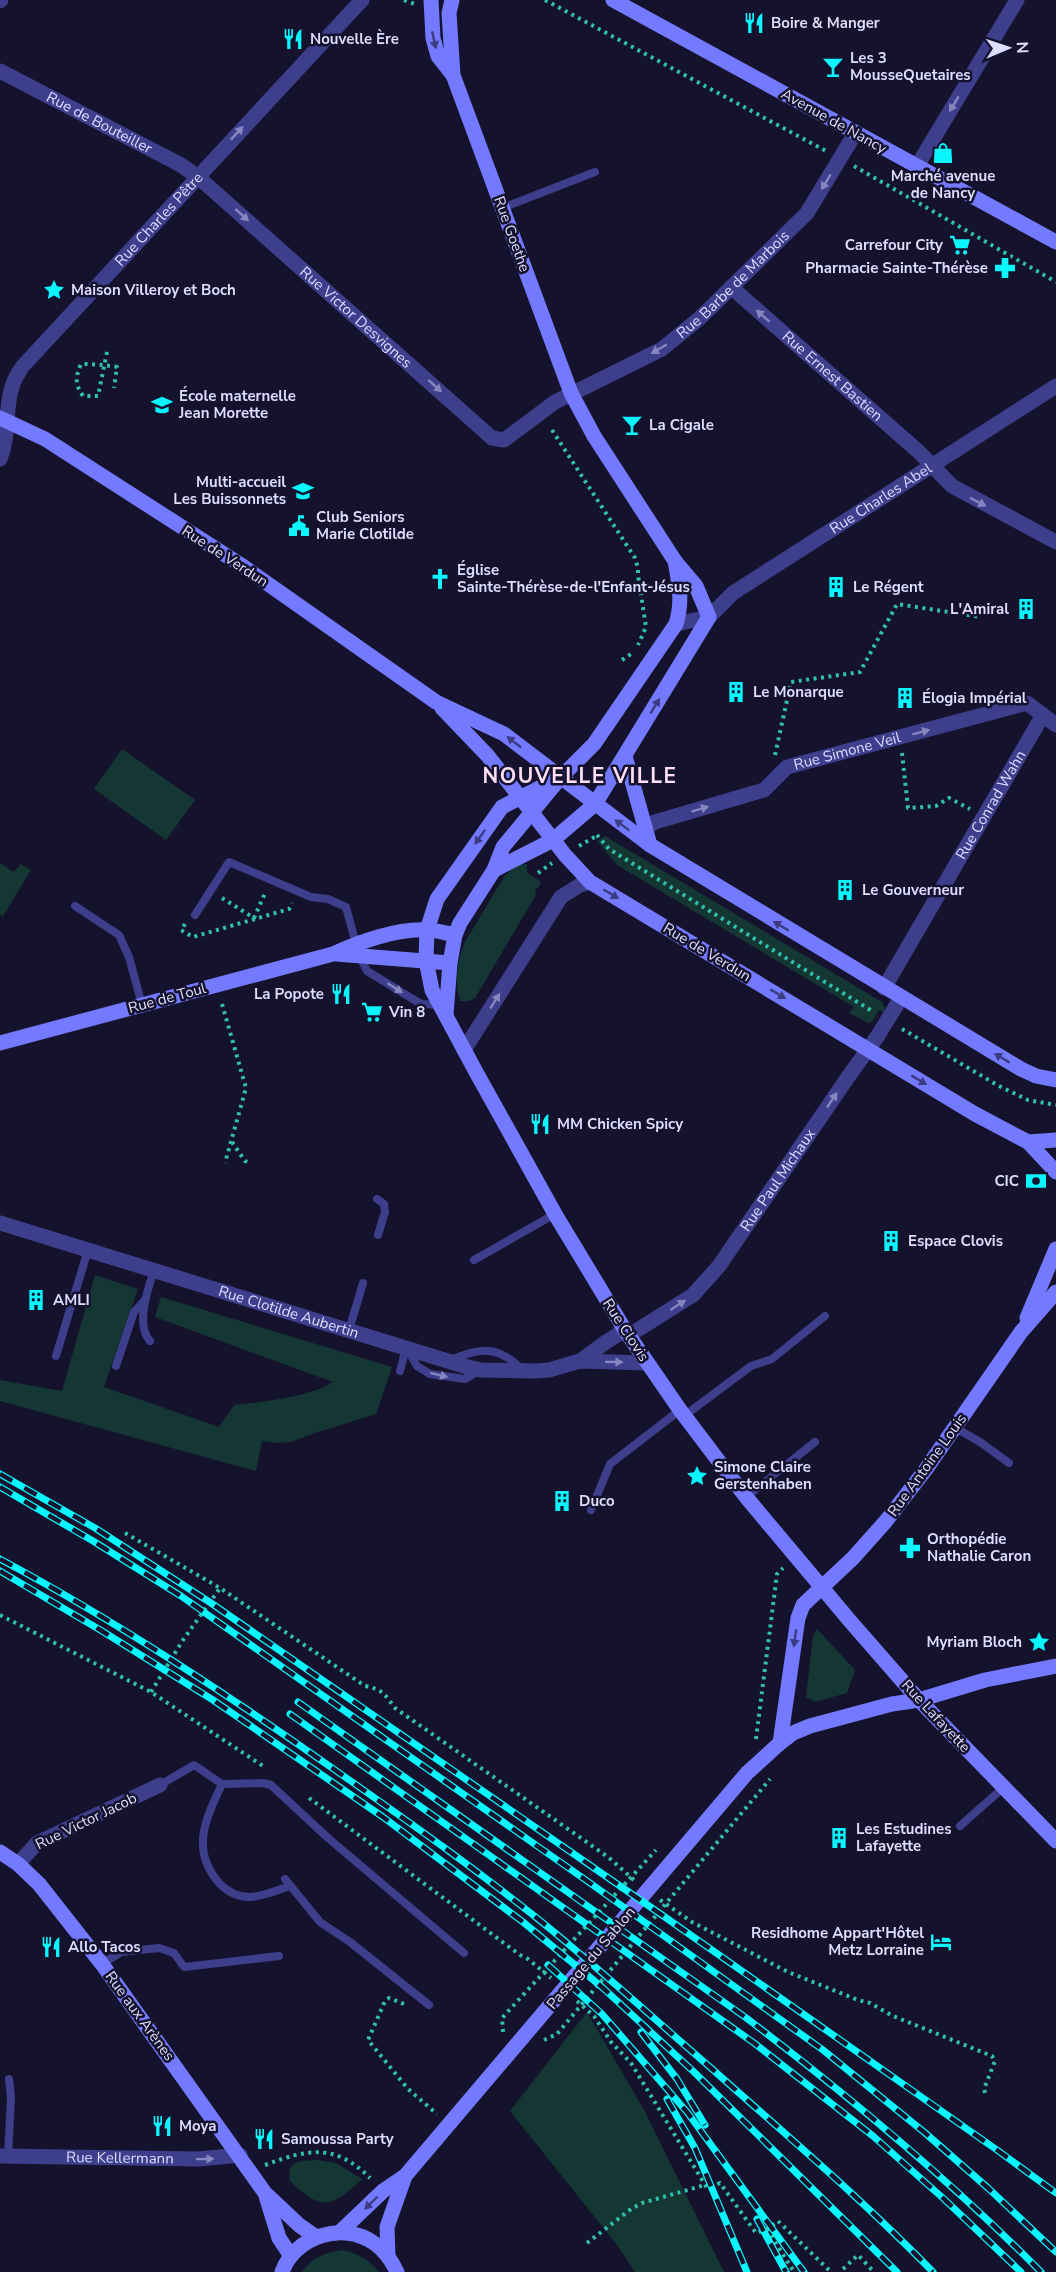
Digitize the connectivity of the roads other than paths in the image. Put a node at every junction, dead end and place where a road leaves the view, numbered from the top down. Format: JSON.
{"nodes":[{"id":1,"x":362,"y":0,"type":"edge"},
{"id":2,"x":431,"y":0,"type":"edge"},
{"id":3,"x":452,"y":0,"type":"edge"},
{"id":4,"x":613,"y":0,"type":"edge"},
{"id":5,"x":1017,"y":0,"type":"edge"},
{"id":6,"x":0,"y":71,"type":"edge"},
{"id":7,"x":453,"y":75,"type":"junction"},
{"id":8,"x":856,"y":132,"type":"junction"},
{"id":9,"x":917,"y":166,"type":"junction"},
{"id":10,"x":595,"y":172,"type":"dead end"},
{"id":11,"x":198,"y":177,"type":"junction"},
{"id":12,"x":502,"y":208,"type":"junction"},
{"id":13,"x":1056,"y":242,"type":"edge"},
{"id":14,"x":731,"y":287,"type":"junction"},
{"id":15,"x":1056,"y":386,"type":"edge"},
{"id":16,"x":571,"y":393,"type":"junction"},
{"id":17,"x":4,"y":419,"type":"edge"},
{"id":18,"x":518,"y":430,"type":"joint"},
{"id":19,"x":0,"y":459,"type":"edge"},
{"id":20,"x":932,"y":466,"type":"junction"},
{"id":21,"x":1056,"y":542,"type":"edge"},
{"id":22,"x":675,"y":561,"type":"junction"},
{"id":23,"x":710,"y":617,"type":"junction"},
{"id":24,"x":676,"y":624,"type":"junction"},
{"id":25,"x":436,"y":702,"type":"junction"},
{"id":26,"x":1043,"y":716,"type":"junction"},
{"id":27,"x":1056,"y":725,"type":"edge"},
{"id":28,"x":625,"y":756,"type":"junction"},
{"id":29,"x":561,"y":777,"type":"junction"},
{"id":30,"x":521,"y":797,"type":"junction"},
{"id":31,"x":595,"y":804,"type":"junction"},
{"id":32,"x":531,"y":812,"type":"junction"},
{"id":33,"x":645,"y":828,"type":"junction"},
{"id":34,"x":553,"y":840,"type":"junction"},
{"id":35,"x":650,"y":845,"type":"junction"},
{"id":36,"x":494,"y":870,"type":"junction"},
{"id":37,"x":590,"y":882,"type":"junction"},
{"id":38,"x":75,"y":906,"type":"dead end"},
{"id":39,"x":195,"y":915,"type":"road end"},
{"id":40,"x":427,"y":930,"type":"junction"},
{"id":41,"x":455,"y":934,"type":"junction"},
{"id":42,"x":358,"y":949,"type":"junction"},
{"id":43,"x":426,"y":960,"type":"junction"},
{"id":44,"x":450,"y":963,"type":"junction"},
{"id":45,"x":884,"y":988,"type":"junction"},
{"id":46,"x":901,"y":998,"type":"junction"},
{"id":47,"x":142,"y":1005,"type":"junction"},
{"id":48,"x":443,"y":1010,"type":"junction"},
{"id":49,"x":0,"y":1043,"type":"edge"},
{"id":50,"x":869,"y":1049,"type":"junction"},
{"id":51,"x":464,"y":1050,"type":"junction"},
{"id":52,"x":1056,"y":1080,"type":"edge"},
{"id":53,"x":1056,"y":1140,"type":"edge"},
{"id":54,"x":1028,"y":1142,"type":"junction"},
{"id":55,"x":1056,"y":1172,"type":"edge"},
{"id":56,"x":377,"y":1199,"type":"dead end"},
{"id":57,"x":555,"y":1215,"type":"junction"},
{"id":58,"x":0,"y":1223,"type":"edge"},
{"id":59,"x":378,"y":1235,"type":"dead end"},
{"id":60,"x":1056,"y":1249,"type":"edge"},
{"id":61,"x":88,"y":1250,"type":"junction"},
{"id":62,"x":474,"y":1260,"type":"dead end"},
{"id":63,"x":154,"y":1270,"type":"junction"},
{"id":64,"x":363,"y":1284,"type":"dead end"},
{"id":65,"x":1056,"y":1292,"type":"edge"},
{"id":66,"x":145,"y":1300,"type":"junction"},
{"id":67,"x":825,"y":1316,"type":"dead end"},
{"id":68,"x":349,"y":1330,"type":"junction"},
{"id":69,"x":1021,"y":1332,"type":"junction"},
{"id":70,"x":626,"y":1333,"type":"junction"},
{"id":71,"x":150,"y":1341,"type":"dead end"},
{"id":72,"x":406,"y":1348,"type":"junction"},
{"id":73,"x":56,"y":1356,"type":"dead end"},
{"id":74,"x":449,"y":1361,"type":"junction"},
{"id":75,"x":580,"y":1362,"type":"junction"},
{"id":76,"x":647,"y":1363,"type":"junction"},
{"id":77,"x":116,"y":1366,"type":"dead end"},
{"id":78,"x":481,"y":1370,"type":"junction"},
{"id":79,"x":400,"y":1371,"type":"dead end"},
{"id":80,"x":523,"y":1371,"type":"junction"},
{"id":81,"x":682,"y":1413,"type":"junction"},
{"id":82,"x":954,"y":1427,"type":"junction"},
{"id":83,"x":815,"y":1442,"type":"dead end"},
{"id":84,"x":1009,"y":1463,"type":"dead end"},
{"id":85,"x":746,"y":1497,"type":"junction"},
{"id":86,"x":591,"y":1510,"type":"dead end"},
{"id":87,"x":820,"y":1588,"type":"junction"},
{"id":88,"x":1056,"y":1666,"type":"edge"},
{"id":89,"x":919,"y":1700,"type":"junction"},
{"id":90,"x":780,"y":1743,"type":"junction"},
{"id":91,"x":222,"y":1784,"type":"junction"},
{"id":92,"x":160,"y":1785,"type":"joint"},
{"id":93,"x":1004,"y":1787,"type":"junction"},
{"id":94,"x":960,"y":1826,"type":"dead end"},
{"id":95,"x":1056,"y":1840,"type":"edge"},
{"id":96,"x":0,"y":1852,"type":"edge"},
{"id":97,"x":18,"y":1864,"type":"junction"},
{"id":98,"x":464,"y":1953,"type":"dead end"},
{"id":99,"x":279,"y":1956,"type":"dead end"},
{"id":100,"x":102,"y":1964,"type":"junction"},
{"id":101,"x":429,"y":2005,"type":"dead end"},
{"id":102,"x":9,"y":2079,"type":"dead end"},
{"id":103,"x":240,"y":2155,"type":"junction"},
{"id":104,"x":4,"y":2156,"type":"edge"},
{"id":105,"x":405,"y":2176,"type":"junction"},
{"id":106,"x":265,"y":2193,"type":"junction"},
{"id":107,"x":339,"y":2232,"type":"junction"},
{"id":108,"x":316,"y":2237,"type":"junction"},
{"id":109,"x":291,"y":2256,"type":"junction"},
{"id":110,"x":388,"y":2256,"type":"junction"},
{"id":111,"x":282,"y":2272,"type":"edge"},
{"id":112,"x":397,"y":2272,"type":"edge"}],
"edges":[{"from":11,"to":1,"type":"street","name":"Rue Charles Pêtre","one_way":true},
{"from":2,"to":7,"type":"main road","name":"Rue Goethe","one_way":true},
{"from":3,"to":7,"type":"main road","name":"Rue Goethe"},
{"from":4,"to":8,"type":"main road","name":"Avenue de Nancy"},
{"from":5,"to":9,"type":"street","one_way":true},
{"from":6,"to":11,"type":"street","name":"Rue de Bouteiller"},
{"from":7,"to":12,"type":"main road","name":"Rue Goethe"},
{"from":8,"to":9,"type":"main road","name":"Avenue de Nancy"},
{"from":8,"to":14,"type":"street","name":"Rue Barbe de Marbois","one_way":true},
{"from":9,"to":13,"type":"main road","name":"Avenue de Nancy"},
{"from":10,"to":12,"type":"lane"},
{"from":11,"to":17,"type":"street","name":"Rue Charles Pêtre"},
{"from":11,"to":18,"type":"street","name":"Rue Victor Desvignes","one_way":true},
{"from":12,"to":16,"type":"main road","name":"Rue Goethe"},
{"from":14,"to":16,"type":"street","name":"Rue Barbe de Marbois","one_way":true},
{"from":20,"to":14,"type":"street","name":"Rue Ernest Bastien","one_way":true},
{"from":15,"to":20,"type":"street","name":"Rue Charles Abel"},
{"from":16,"to":18,"type":"street","name":"Rue Barbe de Marbois"},
{"from":16,"to":22,"type":"main road","name":"Rue Goethe"},
{"from":17,"to":19,"type":"street","name":"Rue Charles Pêtre"},
{"from":17,"to":25,"type":"main road","name":"Rue de Verdun"},
{"from":20,"to":21,"type":"street","name":"Rue Ernest Bastien","one_way":true},
{"from":20,"to":23,"type":"street","name":"Rue Charles Abel"},
{"from":22,"to":23,"type":"main road","name":"Rue Goethe"},
{"from":22,"to":24,"type":"main road"},
{"from":23,"to":24,"type":"street"},
{"from":28,"to":23,"type":"main road","one_way":true},
{"from":24,"to":29,"type":"main road"},
{"from":29,"to":25,"type":"main road","name":"Rue de Verdun","one_way":true},
{"from":25,"to":30,"type":"main road","name":"Rue de Verdun"},
{"from":26,"to":27,"type":"street","name":"Rue Simone Veil"},
{"from":33,"to":26,"type":"street","name":"Rue Simone Veil","one_way":true},
{"from":26,"to":45,"type":"street","name":"Rue Conrad Wahn"},
{"from":28,"to":31,"type":"main road"},
{"from":28,"to":33,"type":"main road"},
{"from":29,"to":30,"type":"main road","name":"Rue Clovis"},
{"from":29,"to":31,"type":"main road","name":"Rue de Verdun"},
{"from":29,"to":32,"type":"main road"},
{"from":30,"to":32,"type":"main road","name":"Rue de Verdun"},
{"from":30,"to":40,"type":"main road","name":"Rue Clovis","one_way":true},
{"from":31,"to":34,"type":"main road"},
{"from":35,"to":31,"type":"main road","name":"Rue de Verdun","one_way":true},
{"from":32,"to":34,"type":"main road","name":"Rue de Verdun"},
{"from":32,"to":36,"type":"main road"},
{"from":33,"to":35,"type":"main road"},
{"from":34,"to":36,"type":"main road"},
{"from":34,"to":37,"type":"main road","name":"Rue de Verdun"},
{"from":45,"to":35,"type":"main road","name":"Rue de Verdun","one_way":true},
{"from":36,"to":41,"type":"main road"},
{"from":37,"to":50,"type":"main road","name":"Rue de Verdun","one_way":true},
{"from":51,"to":37,"type":"street","one_way":true},
{"from":38,"to":47,"type":"lane"},
{"from":39,"to":42,"type":"lane"},
{"from":40,"to":41,"type":"main road","name":"Rue de Toul"},
{"from":40,"to":42,"type":"main road","name":"Rue de Toul"},
{"from":40,"to":43,"type":"main road","name":"Rue Clovis"},
{"from":41,"to":44,"type":"main road"},
{"from":42,"to":43,"type":"main road","name":"Rue de Toul"},
{"from":42,"to":47,"type":"main road","name":"Rue de Toul"},
{"from":42,"to":48,"type":"lane","one_way":true},
{"from":43,"to":44,"type":"main road","name":"Rue de Toul"},
{"from":43,"to":48,"type":"main road","name":"Rue Clovis"},
{"from":44,"to":48,"type":"main road"},
{"from":45,"to":46,"type":"main road","name":"Rue de Verdun"},
{"from":46,"to":50,"type":"street","name":"Rue Paul Michaux"},
{"from":52,"to":46,"type":"main road","name":"Rue de Verdun","one_way":true},
{"from":47,"to":49,"type":"main road","name":"Rue de Toul"},
{"from":48,"to":51,"type":"main road","name":"Rue Clovis"},
{"from":50,"to":54,"type":"main road","name":"Rue de Verdun","one_way":true},
{"from":70,"to":50,"type":"street","name":"Rue Paul Michaux","one_way":true},
{"from":51,"to":57,"type":"main road","name":"Rue Clovis"},
{"from":53,"to":54,"type":"main road"},
{"from":54,"to":55,"type":"main road","name":"Rue de Verdun"},
{"from":56,"to":59,"type":"lane"},
{"from":57,"to":62,"type":"lane"},
{"from":57,"to":70,"type":"main road","name":"Rue Clovis"},
{"from":58,"to":61,"type":"street","name":"Rue Clotilde Aubertin"},
{"from":60,"to":69,"type":"main road","name":"Rue Antoine Louis"},
{"from":61,"to":63,"type":"street","name":"Rue Clotilde Aubertin"},
{"from":61,"to":73,"type":"lane"},
{"from":63,"to":66,"type":"lane"},
{"from":63,"to":68,"type":"street","name":"Rue Clotilde Aubertin"},
{"from":64,"to":68,"type":"lane"},
{"from":65,"to":69,"type":"main road","name":"Rue Antoine Louis"},
{"from":66,"to":71,"type":"lane"},
{"from":66,"to":77,"type":"lane"},
{"from":67,"to":81,"type":"lane"},
{"from":68,"to":72,"type":"street","name":"Rue Clotilde Aubertin"},
{"from":69,"to":82,"type":"main road","name":"Rue Antoine Louis"},
{"from":70,"to":75,"type":"street","name":"Rue Clotilde Aubertin"},
{"from":70,"to":76,"type":"main road","name":"Rue Clovis"},
{"from":72,"to":74,"type":"street","name":"Rue Clotilde Aubertin"},
{"from":72,"to":78,"type":"lane","one_way":true},
{"from":72,"to":79,"type":"lane"},
{"from":74,"to":78,"type":"street","name":"Rue Clotilde Aubertin"},
{"from":74,"to":80,"type":"lane"},
{"from":75,"to":76,"type":"street","name":"Rue Clotilde Aubertin","one_way":true},
{"from":75,"to":80,"type":"street","name":"Rue Clotilde Aubertin"},
{"from":76,"to":81,"type":"main road","name":"Rue Clovis"},
{"from":78,"to":80,"type":"street","name":"Rue Clotilde Aubertin"},
{"from":81,"to":85,"type":"main road","name":"Rue Clovis"},
{"from":81,"to":86,"type":"lane"},
{"from":82,"to":84,"type":"lane"},
{"from":82,"to":87,"type":"main road","name":"Rue Antoine Louis"},
{"from":83,"to":85,"type":"lane"},
{"from":85,"to":87,"type":"main road","name":"Rue Clovis"},
{"from":87,"to":89,"type":"main road","name":"Rue Lafayette"},
{"from":87,"to":90,"type":"main road","one_way":true},
{"from":88,"to":89,"type":"main road","name":"Passage du Sablon"},
{"from":89,"to":90,"type":"main road","name":"Passage du Sablon"},
{"from":89,"to":93,"type":"main road","name":"Rue Lafayette"},
{"from":90,"to":105,"type":"main road","name":"Passage du Sablon"},
{"from":91,"to":92,"type":"lane"},
{"from":91,"to":98,"type":"lane"},
{"from":91,"to":101,"type":"lane"},
{"from":92,"to":97,"type":"street","name":"Rue Victor Jacob"},
{"from":93,"to":94,"type":"lane"},
{"from":93,"to":95,"type":"main road","name":"Rue Lafayette"},
{"from":96,"to":97,"type":"main road","name":"Rue aux Arènes"},
{"from":97,"to":100,"type":"main road","name":"Rue aux Arènes"},
{"from":99,"to":100,"type":"lane"},
{"from":100,"to":103,"type":"main road","name":"Rue aux Arènes"},
{"from":102,"to":104,"type":"lane"},
{"from":104,"to":103,"type":"street","name":"Rue Kellermann","one_way":true},
{"from":103,"to":106,"type":"main road","name":"Rue aux Arènes"},
{"from":105,"to":107,"type":"main road","name":"Passage du Sablon","one_way":true},
{"from":105,"to":110,"type":"main road","name":"Passage du Sablon"},
{"from":106,"to":108,"type":"main road","name":"Rue aux Arènes"},
{"from":106,"to":109,"type":"main road","name":"Rue aux Arènes"},
{"from":107,"to":108,"type":"main road"},
{"from":107,"to":110,"type":"main road"},
{"from":108,"to":109,"type":"main road"},
{"from":109,"to":111,"type":"main road"},
{"from":110,"to":112,"type":"main road"}]}
